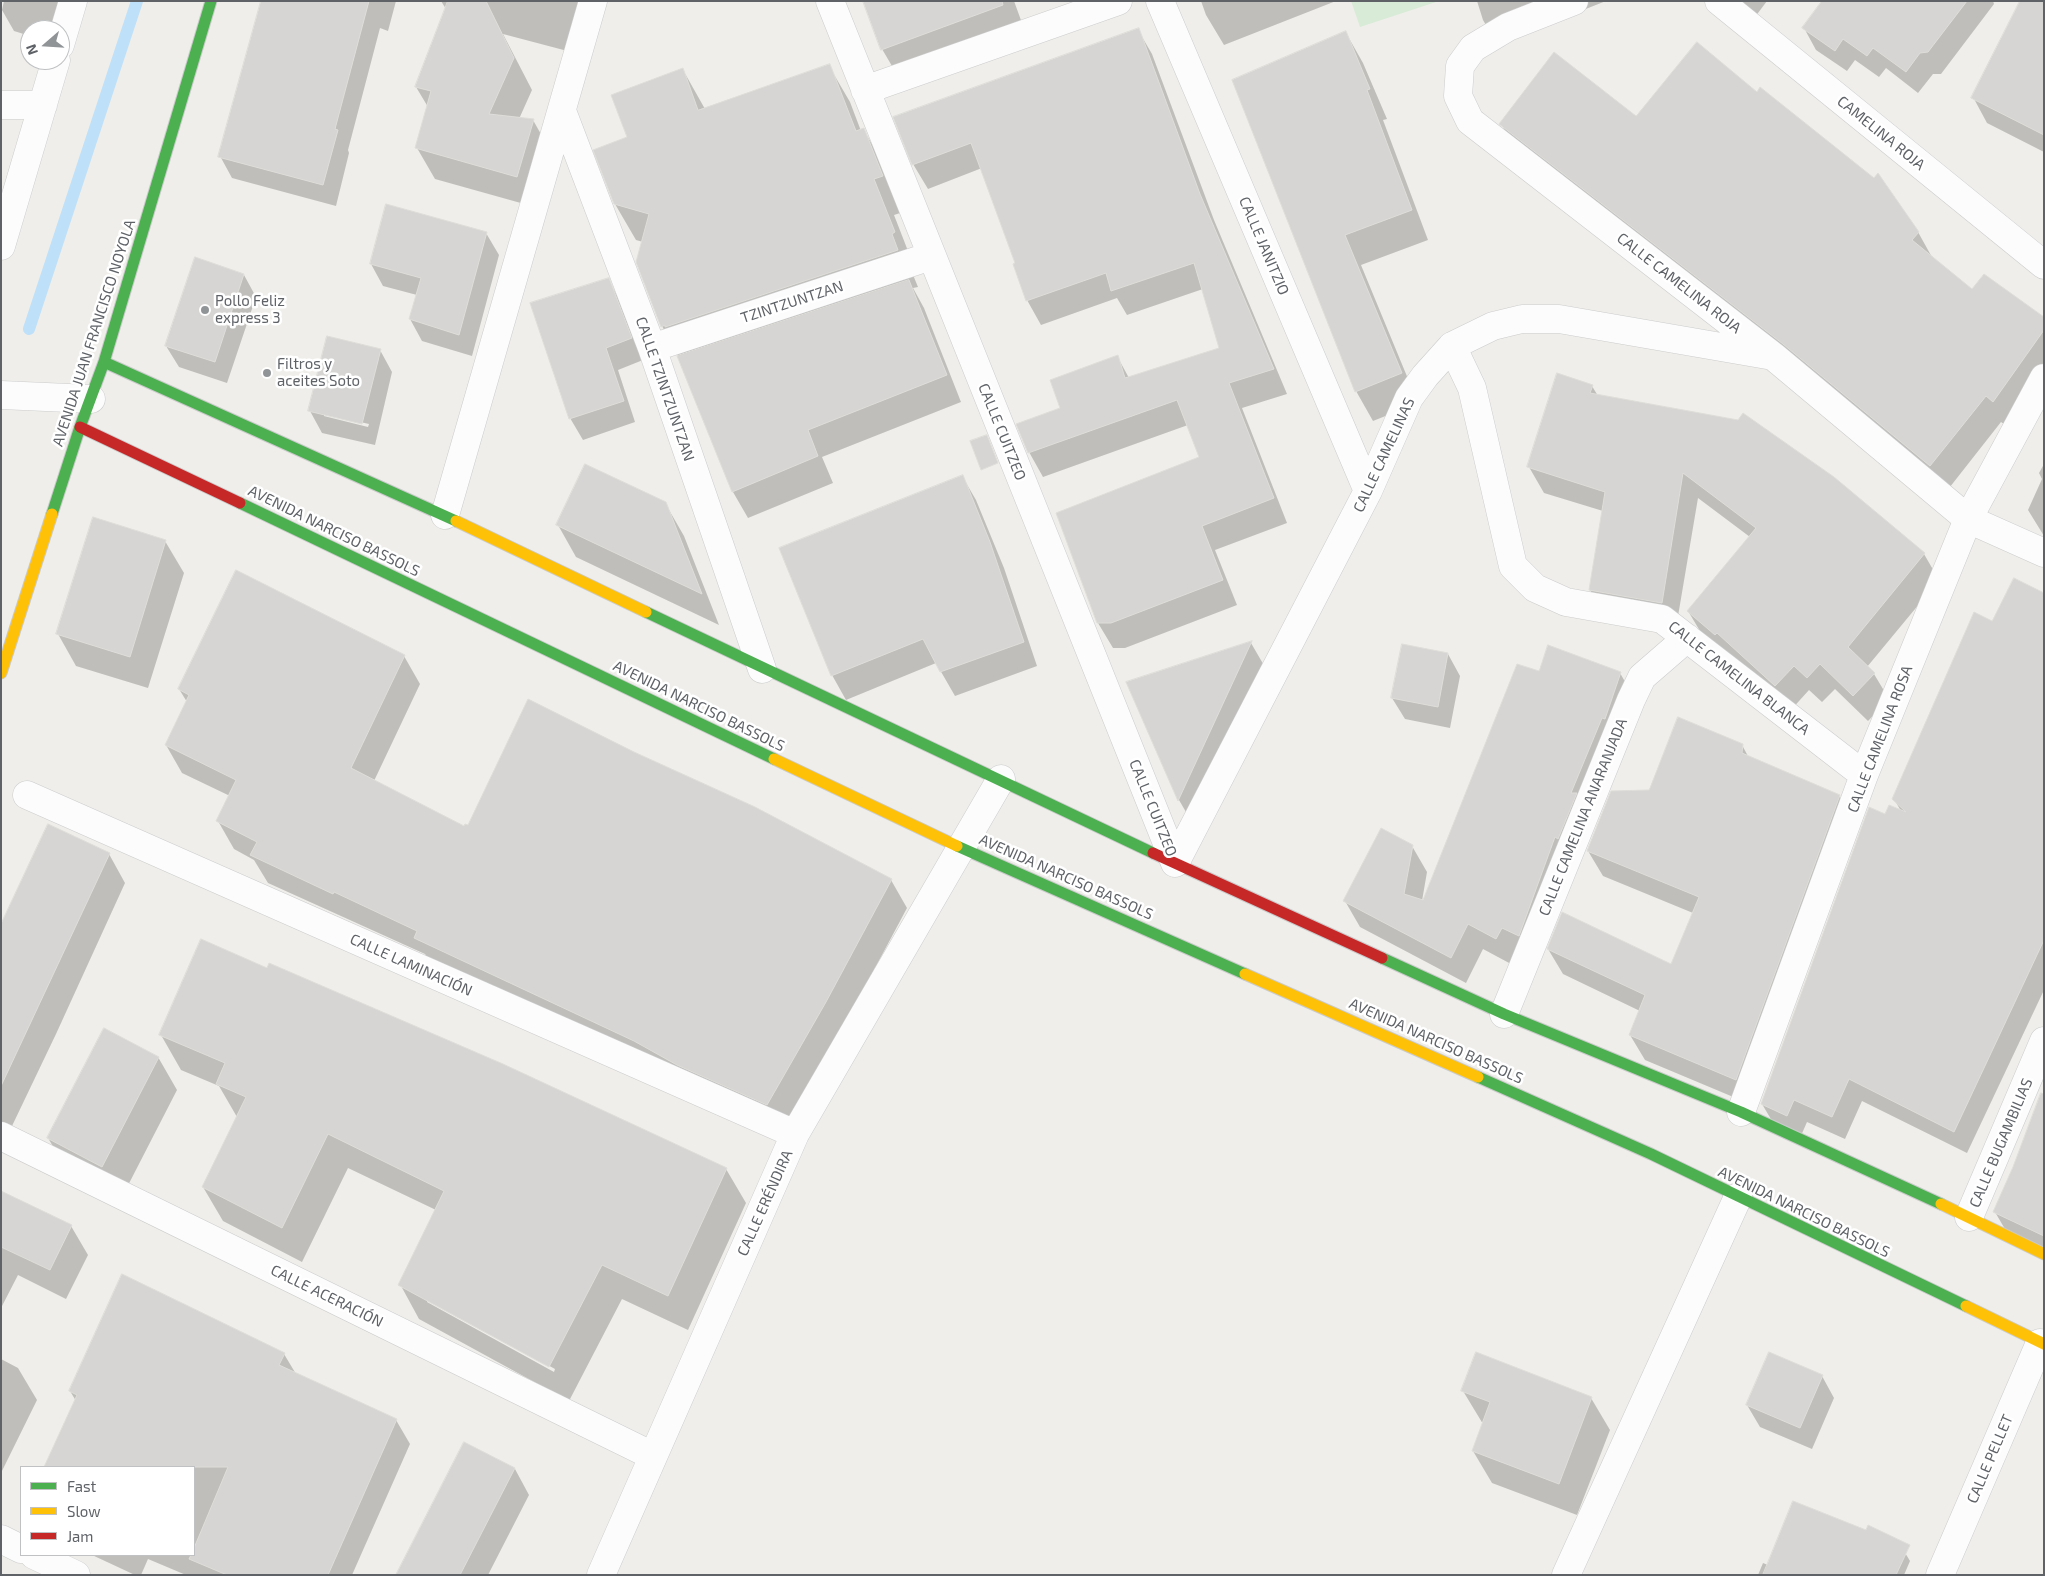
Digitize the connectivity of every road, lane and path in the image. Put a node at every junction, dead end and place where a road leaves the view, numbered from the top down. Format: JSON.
{"nodes":[{"id":1,"x":73,"y":1,"type":"edge"},
{"id":2,"x":211,"y":1,"type":"edge"},
{"id":3,"x":593,"y":1,"type":"edge"},
{"id":4,"x":830,"y":1,"type":"edge"},
{"id":5,"x":1118,"y":1,"type":"edge"},
{"id":6,"x":1160,"y":1,"type":"edge"},
{"id":7,"x":1574,"y":1,"type":"edge"},
{"id":8,"x":1719,"y":1,"type":"edge"},
{"id":9,"x":67,"y":20,"type":"edge"},
{"id":10,"x":53,"y":70,"type":"edge"},
{"id":11,"x":865,"y":90,"type":"junction"},
{"id":12,"x":1,"y":105,"type":"edge"},
{"id":13,"x":43,"y":105,"type":"junction"},
{"id":14,"x":562,"y":111,"type":"junction"},
{"id":15,"x":1,"y":246,"type":"edge"},
{"id":16,"x":931,"y":256,"type":"junction"},
{"id":17,"x":2044,"y":265,"type":"edge"},
{"id":18,"x":1452,"y":346,"type":"junction"},
{"id":19,"x":652,"y":348,"type":"junction"},
{"id":20,"x":1773,"y":356,"type":"junction"},
{"id":21,"x":104,"y":362,"type":"junction"},
{"id":22,"x":2044,"y":378,"type":"edge"},
{"id":23,"x":1,"y":395,"type":"edge"},
{"id":24,"x":91,"y":399,"type":"junction"},
{"id":25,"x":80,"y":427,"type":"junction"},
{"id":26,"x":1368,"y":491,"type":"junction"},
{"id":27,"x":445,"y":515,"type":"junction"},
{"id":28,"x":1968,"y":519,"type":"junction"},
{"id":29,"x":2044,"y":553,"type":"edge"},
{"id":30,"x":1687,"y":638,"type":"junction"},
{"id":31,"x":762,"y":669,"type":"junction"},
{"id":32,"x":1,"y":673,"type":"edge"},
{"id":33,"x":1864,"y":775,"type":"junction"},
{"id":34,"x":1001,"y":779,"type":"junction"},
{"id":35,"x":27,"y":795,"type":"dead end"},
{"id":36,"x":961,"y":848,"type":"junction"},
{"id":37,"x":1175,"y":863,"type":"junction"},
{"id":38,"x":1504,"y":1014,"type":"junction"},
{"id":39,"x":2044,"y":1041,"type":"edge"},
{"id":40,"x":1741,"y":1112,"type":"junction"},
{"id":41,"x":795,"y":1134,"type":"junction"},
{"id":42,"x":1,"y":1136,"type":"edge"},
{"id":43,"x":1738,"y":1197,"type":"junction"},
{"id":44,"x":1969,"y":1217,"type":"junction"},
{"id":45,"x":2044,"y":1254,"type":"edge"},
{"id":46,"x":2042,"y":1344,"type":"edge"},
{"id":47,"x":653,"y":1456,"type":"junction"},
{"id":48,"x":1,"y":1539,"type":"edge"},
{"id":49,"x":20,"y":1548,"type":"edge"},
{"id":50,"x":36,"y":1556,"type":"edge"},
{"id":51,"x":76,"y":1575,"type":"edge"},
{"id":52,"x":601,"y":1575,"type":"edge"},
{"id":53,"x":1566,"y":1575,"type":"edge"},
{"id":54,"x":1940,"y":1575,"type":"edge"}],
"edges":[{"from":1,"to":9,"type":"street"},
{"from":2,"to":21,"type":"street","name":"AVENIDA JUAN FRANCISCO NOYOLA"},
{"from":3,"to":14,"type":"street"},
{"from":4,"to":11,"type":"street","name":"CALLE CUITZEO"},
{"from":5,"to":11,"type":"street"},
{"from":6,"to":26,"type":"street","name":"CALLE JANITZIO"},
{"from":7,"to":20,"type":"street","name":"CALLE CAMELINA ROJA"},
{"from":8,"to":17,"type":"street","name":"CAMELINA ROJA"},
{"from":10,"to":13,"type":"street"},
{"from":11,"to":16,"type":"street","name":"CALLE CUITZEO"},
{"from":12,"to":13,"type":"street"},
{"from":13,"to":15,"type":"street"},
{"from":14,"to":19,"type":"street","name":"CALLE TZINTZUNTZAN"},
{"from":14,"to":27,"type":"street"},
{"from":16,"to":19,"type":"street","name":"TZINTZUNTZAN"},
{"from":16,"to":37,"type":"street","name":"CALLE CUITZEO"},
{"from":18,"to":20,"type":"street","name":"CALLE CAMELINAS"},
{"from":18,"to":26,"type":"street","name":"CALLE CAMELINAS"},
{"from":18,"to":30,"type":"street","name":"CALLE CAMELINA BLANCA"},
{"from":19,"to":31,"type":"street","name":"CALLE TZINTZUNTZAN"},
{"from":20,"to":28,"type":"street","name":"CALLE CAMELINA ROJA"},
{"from":21,"to":24,"type":"street","name":"AVENIDA JUAN FRANCISCO NOYOLA"},
{"from":21,"to":27,"type":"street"},
{"from":22,"to":28,"type":"street","name":"CALLE CAMELINA ROSA"},
{"from":23,"to":24,"type":"street"},
{"from":24,"to":25,"type":"street","name":"AVENIDA JUAN FRANCISCO NOYOLA"},
{"from":25,"to":32,"type":"street","name":"AVENIDA JUAN FRANCISCO NOYOLA"},
{"from":25,"to":36,"type":"street","name":"AVENIDA NARCISO BASSOLS"},
{"from":26,"to":37,"type":"street","name":"CALLE CAMELINAS"},
{"from":27,"to":31,"type":"street"},
{"from":28,"to":29,"type":"street","name":"CALLE CAMELINA ROJA"},
{"from":28,"to":33,"type":"street","name":"CALLE CAMELINA ROSA"},
{"from":30,"to":33,"type":"street","name":"CALLE CAMELINA BLANCA"},
{"from":30,"to":38,"type":"street","name":"CALLE CAMELINA ANARANJADA"},
{"from":31,"to":34,"type":"street"},
{"from":33,"to":40,"type":"street","name":"CALLE CAMELINA ROSA"},
{"from":34,"to":36,"type":"street","name":"CALLE ERÉNDIRA"},
{"from":34,"to":37,"type":"street"},
{"from":35,"to":41,"type":"street","name":"CALLE LAMINACIÓN"},
{"from":36,"to":41,"type":"street","name":"CALLE ERÉNDIRA"},
{"from":36,"to":43,"type":"street","name":"AVENIDA NARCISO BASSOLS"},
{"from":37,"to":38,"type":"street"},
{"from":38,"to":40,"type":"street"},
{"from":39,"to":44,"type":"street","name":"CALLE BUGAMBILIAS"},
{"from":40,"to":44,"type":"street"},
{"from":41,"to":47,"type":"street","name":"CALLE ERÉNDIRA"},
{"from":42,"to":47,"type":"street","name":"CALLE ACERACIÓN"},
{"from":43,"to":46,"type":"street","name":"AVENIDA NARCISO BASSOLS"},
{"from":43,"to":53,"type":"street"},
{"from":44,"to":45,"type":"street"},
{"from":46,"to":54,"type":"street","name":"CALLE PELLET"},
{"from":47,"to":52,"type":"street","name":"CALLE ERÉNDIRA"},
{"from":48,"to":49,"type":"street"},
{"from":50,"to":51,"type":"street"}]}
